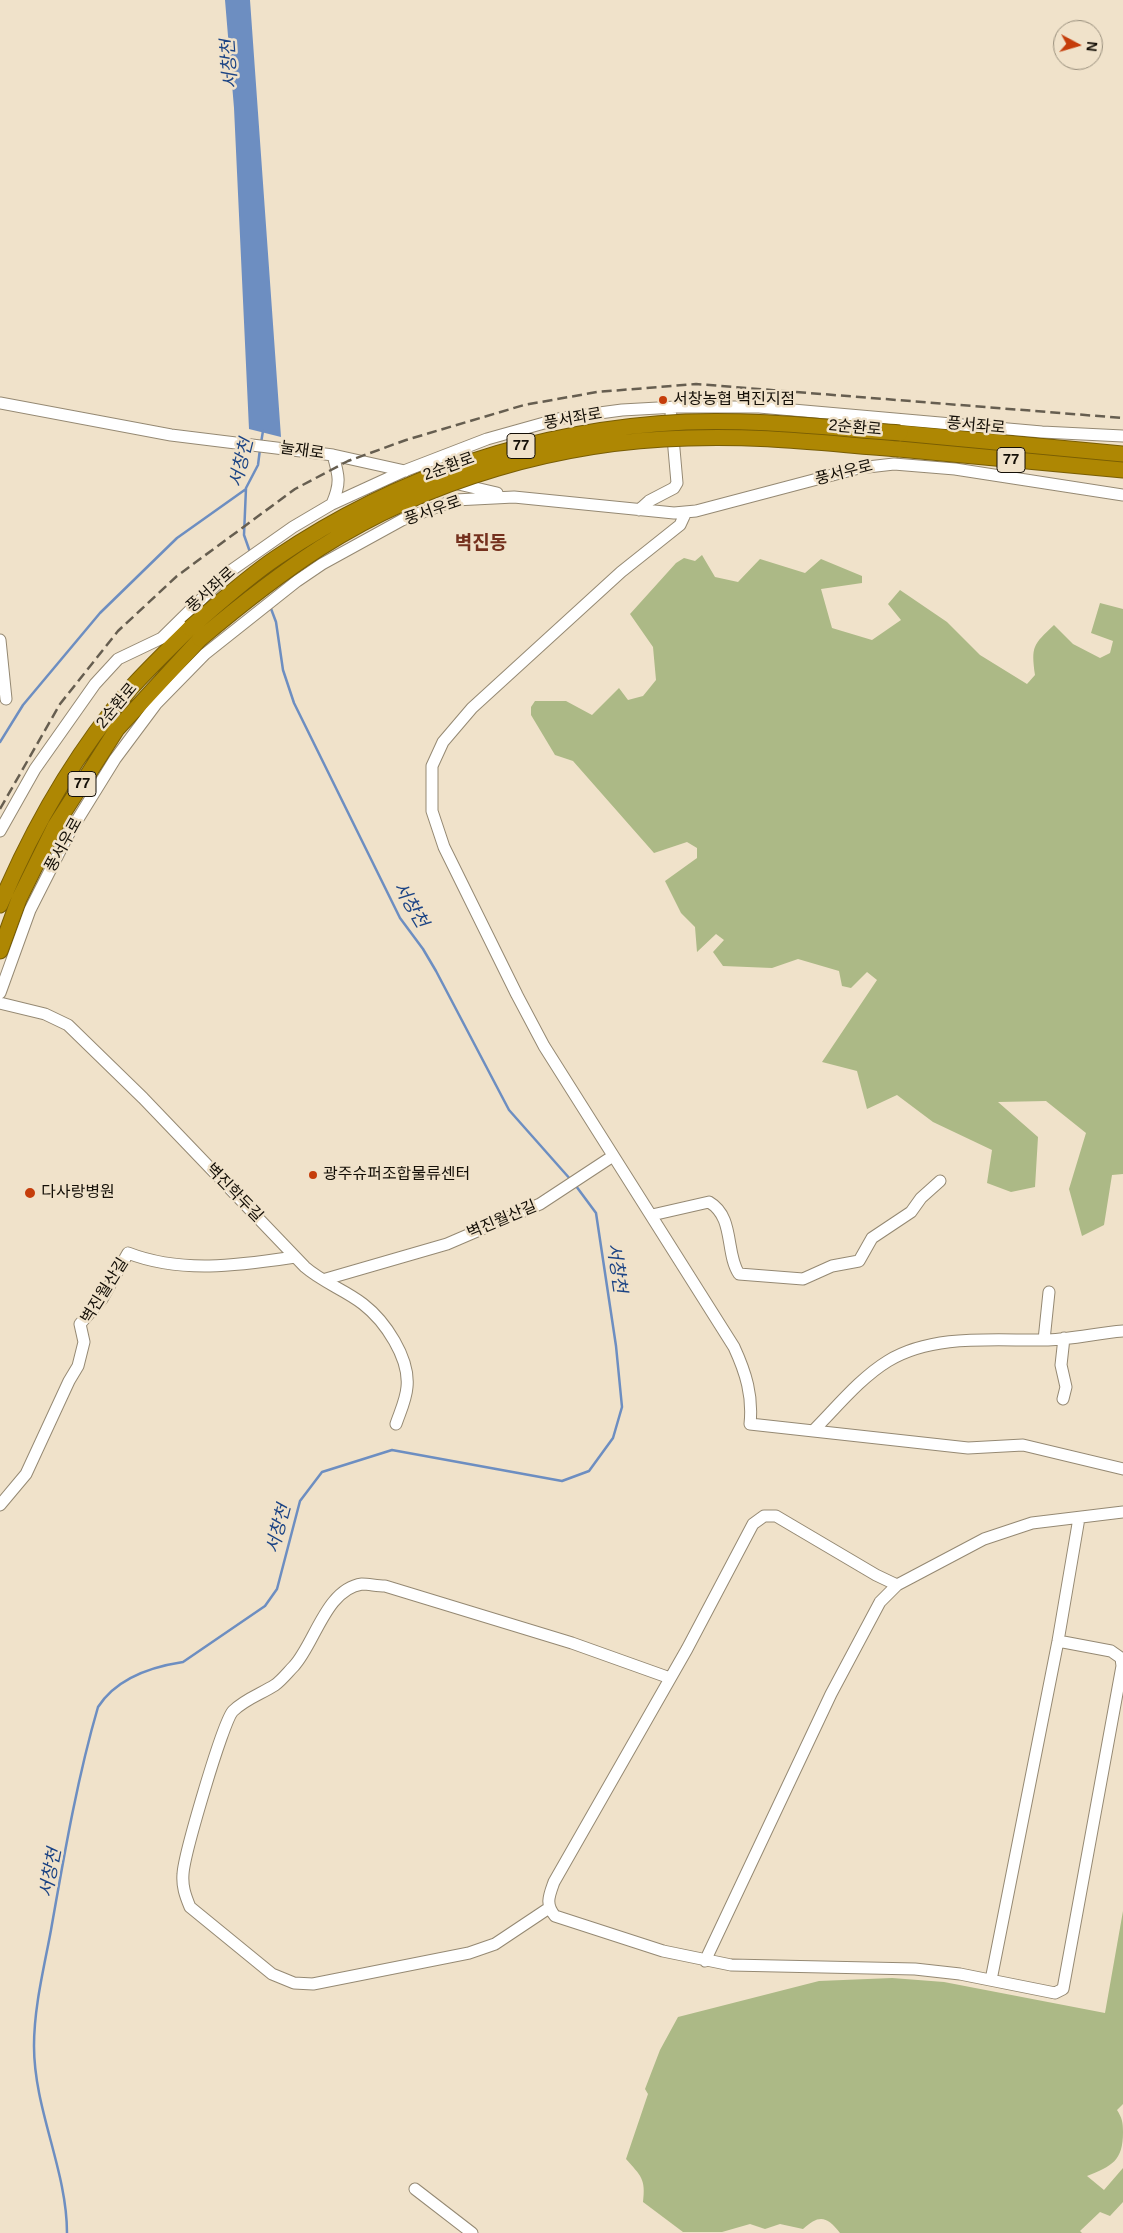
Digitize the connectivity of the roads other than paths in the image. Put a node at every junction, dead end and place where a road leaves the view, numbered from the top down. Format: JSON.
{"nodes":[{"id":1,"x":0,"y":403,"type":"edge"},
{"id":2,"x":670,"y":407,"type":"junction"},
{"id":3,"x":1123,"y":436,"type":"edge"},
{"id":4,"x":1123,"y":454,"type":"edge"},
{"id":5,"x":332,"y":455,"type":"junction"},
{"id":6,"x":1122,"y":470,"type":"edge"},
{"id":7,"x":404,"y":471,"type":"junction"},
{"id":8,"x":436,"y":479,"type":"junction"},
{"id":9,"x":1123,"y":495,"type":"edge"},
{"id":10,"x":349,"y":496,"type":"junction"},
{"id":11,"x":514,"y":497,"type":"junction"},
{"id":12,"x":332,"y":504,"type":"junction"},
{"id":13,"x":639,"y":510,"type":"junction"},
{"id":14,"x":422,"y":512,"type":"junction"},
{"id":15,"x":686,"y":512,"type":"junction"},
{"id":16,"x":353,"y":547,"type":"junction"},
{"id":17,"x":195,"y":633,"type":"junction"},
{"id":18,"x":0,"y":640,"type":"edge"},
{"id":19,"x":2,"y":675,"type":"edge"},
{"id":20,"x":6,"y":698,"type":"dead end"},
{"id":21,"x":0,"y":831,"type":"edge"},
{"id":22,"x":0,"y":905,"type":"edge"},
{"id":23,"x":0,"y":951,"type":"edge"},
{"id":24,"x":0,"y":993,"type":"edge"},
{"id":25,"x":0,"y":1004,"type":"edge"},
{"id":26,"x":613,"y":1156,"type":"junction"},
{"id":27,"x":940,"y":1180,"type":"dead end"},
{"id":28,"x":652,"y":1215,"type":"junction"},
{"id":29,"x":295,"y":1257,"type":"junction"},
{"id":30,"x":326,"y":1279,"type":"junction"},
{"id":31,"x":1049,"y":1292,"type":"dead end"},
{"id":32,"x":1123,"y":1331,"type":"edge"},
{"id":33,"x":1064,"y":1338,"type":"junction"},
{"id":34,"x":1044,"y":1340,"type":"junction"},
{"id":35,"x":1063,"y":1399,"type":"dead end"},
{"id":36,"x":396,"y":1424,"type":"dead end"},
{"id":37,"x":813,"y":1430,"type":"junction"},
{"id":38,"x":1123,"y":1469,"type":"edge"},
{"id":39,"x":0,"y":1505,"type":"edge"},
{"id":40,"x":1123,"y":1512,"type":"edge"},
{"id":41,"x":1079,"y":1518,"type":"junction"},
{"id":42,"x":897,"y":1585,"type":"junction"},
{"id":43,"x":1058,"y":1641,"type":"junction"},
{"id":44,"x":670,"y":1678,"type":"junction"},
{"id":45,"x":549,"y":1908,"type":"junction"},
{"id":46,"x":705,"y":1961,"type":"junction"},
{"id":47,"x":991,"y":1980,"type":"junction"},
{"id":48,"x":415,"y":2189,"type":"dead end"},
{"id":49,"x":472,"y":2233,"type":"edge"}],
"edges":[{"from":1,"to":5,"type":"street","name":"눌재로"},
{"from":2,"to":3,"type":"street","name":"풍서좌로"},
{"from":2,"to":7,"type":"street","name":"풍서좌로"},
{"from":2,"to":13,"type":"street"},
{"from":4,"to":17,"type":"highway","name":"2순환로","number":"77","bridge":true},
{"from":5,"to":7,"type":"street","name":"눌재로"},
{"from":5,"to":12,"type":"street"},
{"from":6,"to":17,"type":"highway","name":"2순환로","number":"77","bridge":true},
{"from":7,"to":8,"type":"street","name":"눌재로"},
{"from":7,"to":10,"type":"street","name":"풍서좌로"},
{"from":8,"to":11,"type":"street","name":"눌재로"},
{"from":8,"to":14,"type":"street"},
{"from":9,"to":15,"type":"street","name":"풍서우로"},
{"from":10,"to":12,"type":"street","name":"풍서좌로"},
{"from":10,"to":16,"type":"street"},
{"from":11,"to":13,"type":"street","name":"풍서우로"},
{"from":11,"to":14,"type":"street","name":"풍서우로"},
{"from":12,"to":21,"type":"street","name":"풍서좌로"},
{"from":13,"to":15,"type":"street","name":"풍서우로"},
{"from":14,"to":16,"type":"street","name":"풍서우로"},
{"from":15,"to":26,"type":"street"},
{"from":16,"to":24,"type":"street","name":"풍서우로"},
{"from":17,"to":22,"type":"highway","name":"2순환로","number":"77"},
{"from":17,"to":23,"type":"highway","name":"2순환로","number":"77"},
{"from":18,"to":19,"type":"street"},
{"from":19,"to":20,"type":"street"},
{"from":25,"to":29,"type":"street","name":"벽진학두길"},
{"from":26,"to":28,"type":"street"},
{"from":26,"to":30,"type":"street","name":"벽진월산길"},
{"from":27,"to":28,"type":"street"},
{"from":28,"to":37,"type":"street"},
{"from":29,"to":30,"type":"street","name":"벽진학두길"},
{"from":29,"to":39,"type":"street","name":"벽진월산길"},
{"from":30,"to":36,"type":"street","name":"벽진학두길"},
{"from":31,"to":34,"type":"street"},
{"from":32,"to":33,"type":"street"},
{"from":33,"to":34,"type":"street"},
{"from":33,"to":35,"type":"street"},
{"from":34,"to":37,"type":"street"},
{"from":37,"to":38,"type":"street"},
{"from":40,"to":41,"type":"street"},
{"from":41,"to":42,"type":"street"},
{"from":41,"to":43,"type":"street"},
{"from":42,"to":44,"type":"street"},
{"from":42,"to":46,"type":"street"},
{"from":43,"to":47,"type":"street"},
{"from":43,"to":47,"type":"street"},
{"from":44,"to":45,"type":"street"},
{"from":44,"to":45,"type":"street"},
{"from":45,"to":46,"type":"street"},
{"from":46,"to":47,"type":"street"},
{"from":48,"to":49,"type":"street"}]}
